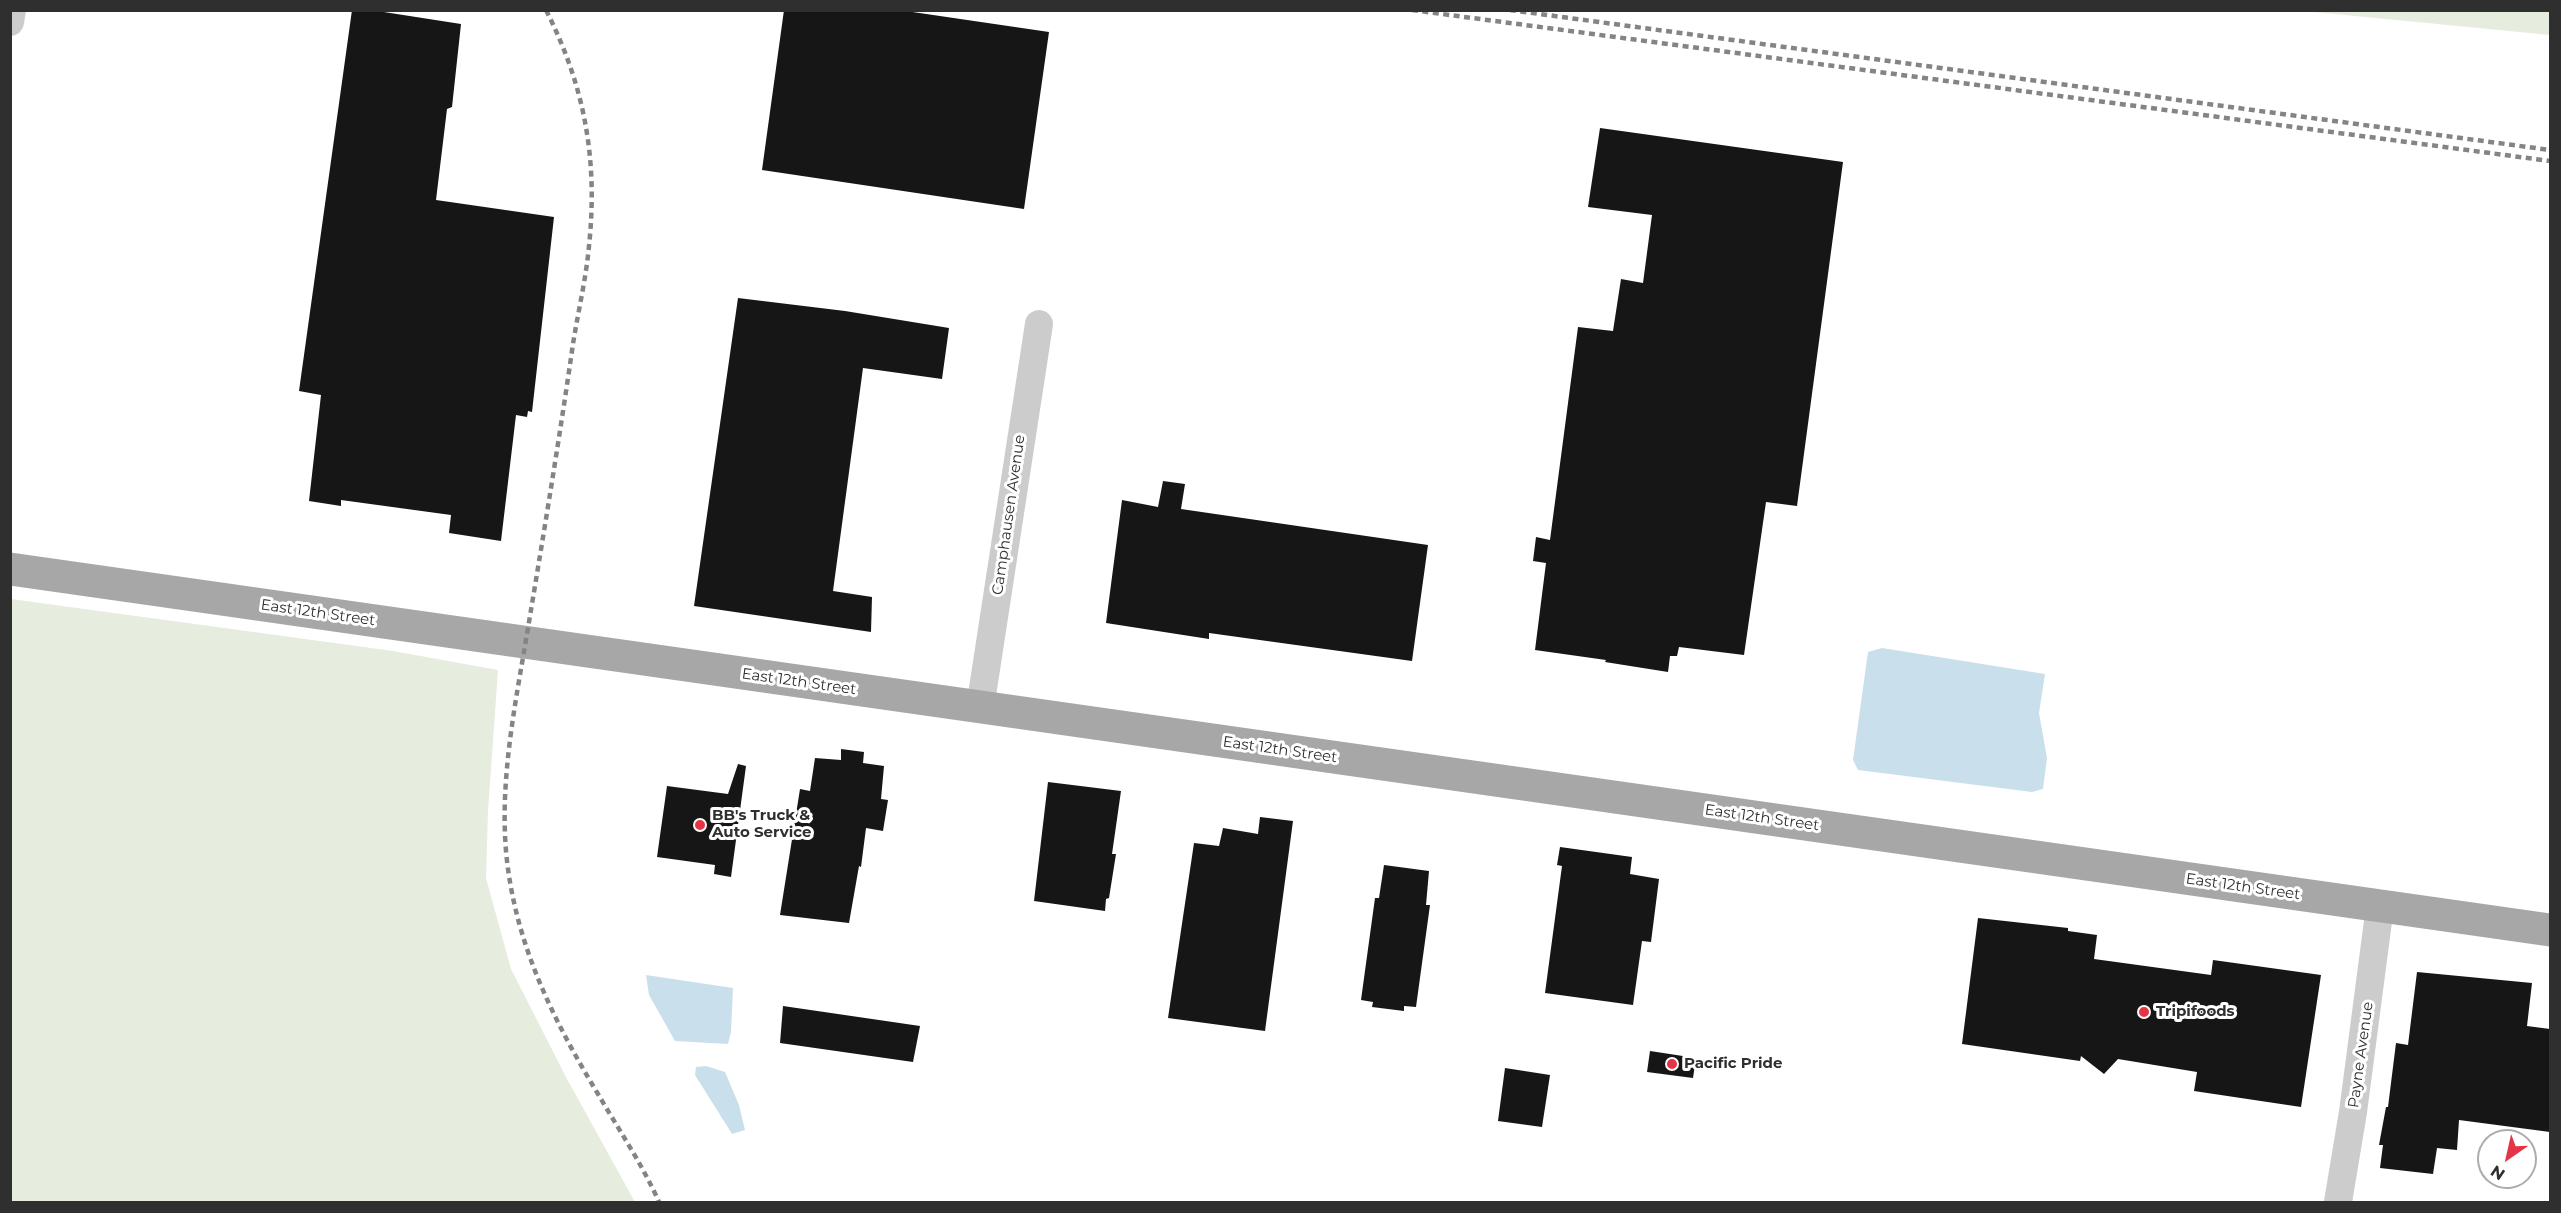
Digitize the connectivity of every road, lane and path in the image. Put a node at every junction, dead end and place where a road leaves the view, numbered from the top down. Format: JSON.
{"nodes":[{"id":1,"x":12,"y":10,"type":"edge"},
{"id":2,"x":10,"y":22,"type":"edge"},
{"id":3,"x":1039,"y":324,"type":"dead end"},
{"id":4,"x":10,"y":569,"type":"edge"},
{"id":5,"x":980,"y":708,"type":"junction"},
{"id":6,"x":2380,"y":906,"type":"junction"},
{"id":7,"x":2550,"y":930,"type":"edge"},
{"id":8,"x":2338,"y":1203,"type":"edge"}],
"edges":[{"from":1,"to":2,"type":"street"},
{"from":3,"to":5,"type":"street","name":"Camphausen Avenue"},
{"from":4,"to":5,"type":"main road","name":"East 12th Street"},
{"from":5,"to":6,"type":"main road","name":"East 12th Street"},
{"from":6,"to":7,"type":"main road","name":"East 12th Street"},
{"from":6,"to":8,"type":"street","name":"Payne Avenue"}]}
